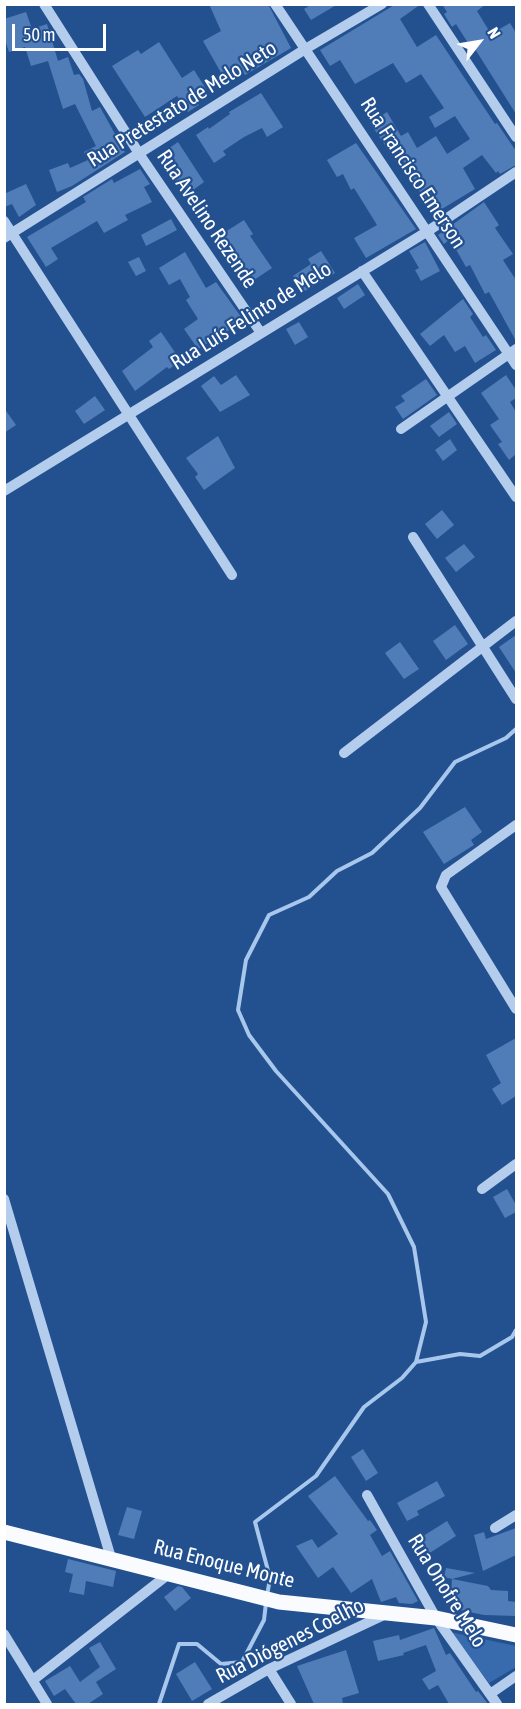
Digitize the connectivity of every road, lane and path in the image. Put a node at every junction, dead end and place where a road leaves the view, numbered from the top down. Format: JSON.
{"nodes":[{"id":1,"x":44,"y":4,"type":"edge"},
{"id":2,"x":275,"y":4,"type":"edge"},
{"id":3,"x":382,"y":4,"type":"edge"},
{"id":4,"x":428,"y":4,"type":"edge"},
{"id":5,"x":307,"y":48,"type":"junction"},
{"id":6,"x":516,"y":137,"type":"edge"},
{"id":7,"x":140,"y":155,"type":"junction"},
{"id":8,"x":516,"y":172,"type":"edge"},
{"id":9,"x":4,"y":221,"type":"edge"},
{"id":10,"x":428,"y":231,"type":"junction"},
{"id":11,"x":8,"y":236,"type":"edge"},
{"id":12,"x":362,"y":271,"type":"junction"},
{"id":13,"x":261,"y":333,"type":"junction"},
{"id":14,"x":513,"y":352,"type":"edge"},
{"id":15,"x":516,"y":364,"type":"edge"},
{"id":16,"x":446,"y":396,"type":"junction"},
{"id":17,"x":127,"y":414,"type":"junction"},
{"id":18,"x":401,"y":429,"type":"dead end"},
{"id":19,"x":4,"y":491,"type":"edge"},
{"id":20,"x":516,"y":497,"type":"edge"},
{"id":21,"x":413,"y":537,"type":"dead end"},
{"id":22,"x":232,"y":575,"type":"dead end"},
{"id":23,"x":516,"y":621,"type":"edge"},
{"id":24,"x":483,"y":646,"type":"junction"},
{"id":25,"x":516,"y":699,"type":"edge"},
{"id":26,"x":344,"y":753,"type":"dead end"},
{"id":27,"x":516,"y":825,"type":"edge"},
{"id":28,"x":516,"y":1009,"type":"edge"},
{"id":29,"x":516,"y":1164,"type":"edge"},
{"id":30,"x":482,"y":1189,"type":"dead end"},
{"id":31,"x":4,"y":1199,"type":"edge"},
{"id":32,"x":367,"y":1495,"type":"dead end"},
{"id":33,"x":516,"y":1515,"type":"edge"},
{"id":34,"x":495,"y":1528,"type":"dead end"},
{"id":35,"x":4,"y":1532,"type":"edge"},
{"id":36,"x":111,"y":1558,"type":"junction"},
{"id":37,"x":170,"y":1573,"type":"junction"},
{"id":38,"x":389,"y":1612,"type":"junction"},
{"id":39,"x":436,"y":1618,"type":"junction"},
{"id":40,"x":4,"y":1634,"type":"edge"},
{"id":41,"x":516,"y":1635,"type":"edge"},
{"id":42,"x":269,"y":1669,"type":"junction"},
{"id":43,"x":516,"y":1676,"type":"edge"},
{"id":44,"x":33,"y":1680,"type":"junction"},
{"id":45,"x":490,"y":1694,"type":"junction"},
{"id":46,"x":47,"y":1704,"type":"edge"},
{"id":47,"x":208,"y":1704,"type":"edge"},
{"id":48,"x":291,"y":1704,"type":"edge"},
{"id":49,"x":496,"y":1704,"type":"edge"}],
"edges":[{"from":1,"to":7,"type":"street","name":"Rua Avelino Rezende"},
{"from":2,"to":5,"type":"street","name":"Rua Francisco Emerson"},
{"from":3,"to":5,"type":"street","name":"Rua Pretestato de Melo Neto"},
{"from":4,"to":6,"type":"street"},
{"from":5,"to":7,"type":"street","name":"Rua Pretestato de Melo Neto"},
{"from":5,"to":10,"type":"street","name":"Rua Francisco Emerson"},
{"from":7,"to":11,"type":"street","name":"Rua Pretestato de Melo Neto"},
{"from":7,"to":13,"type":"street","name":"Rua Avelino Rezende"},
{"from":8,"to":10,"type":"street","name":"Rua Luís Felinto de Melo"},
{"from":9,"to":11,"type":"street"},
{"from":10,"to":12,"type":"street","name":"Rua Luís Felinto de Melo"},
{"from":10,"to":14,"type":"street","name":"Rua Francisco Emerson"},
{"from":11,"to":17,"type":"street"},
{"from":12,"to":13,"type":"street","name":"Rua Luís Felinto de Melo"},
{"from":12,"to":16,"type":"street"},
{"from":13,"to":17,"type":"street","name":"Rua Luís Felinto de Melo"},
{"from":14,"to":15,"type":"street","name":"Rua Francisco Emerson"},
{"from":14,"to":16,"type":"street"},
{"from":16,"to":18,"type":"street"},
{"from":16,"to":20,"type":"street"},
{"from":17,"to":19,"type":"street","name":"Rua Luís Felinto de Melo"},
{"from":17,"to":22,"type":"street"},
{"from":21,"to":24,"type":"street"},
{"from":23,"to":24,"type":"street"},
{"from":24,"to":25,"type":"street"},
{"from":24,"to":26,"type":"street"},
{"from":27,"to":28,"type":"street"},
{"from":29,"to":30,"type":"street"},
{"from":31,"to":36,"type":"street"},
{"from":32,"to":39,"type":"street","name":"Rua Onofre Melo"},
{"from":33,"to":34,"type":"street"},
{"from":35,"to":36,"type":"main road","name":"Rua Enoque Monte"},
{"from":36,"to":37,"type":"main road","name":"Rua Enoque Monte"},
{"from":37,"to":38,"type":"main road","name":"Rua Enoque Monte"},
{"from":37,"to":44,"type":"street"},
{"from":38,"to":39,"type":"main road","name":"Rua Enoque Monte"},
{"from":38,"to":42,"type":"street","name":"Rua Diógenes Coelho"},
{"from":39,"to":41,"type":"main road","name":"Rua Enoque Monte"},
{"from":39,"to":45,"type":"street","name":"Rua Onofre Melo"},
{"from":40,"to":44,"type":"street"},
{"from":42,"to":47,"type":"street","name":"Rua Diógenes Coelho"},
{"from":42,"to":48,"type":"street"},
{"from":43,"to":45,"type":"street"},
{"from":44,"to":46,"type":"street"},
{"from":45,"to":49,"type":"street","name":"Rua Onofre Melo"}]}
